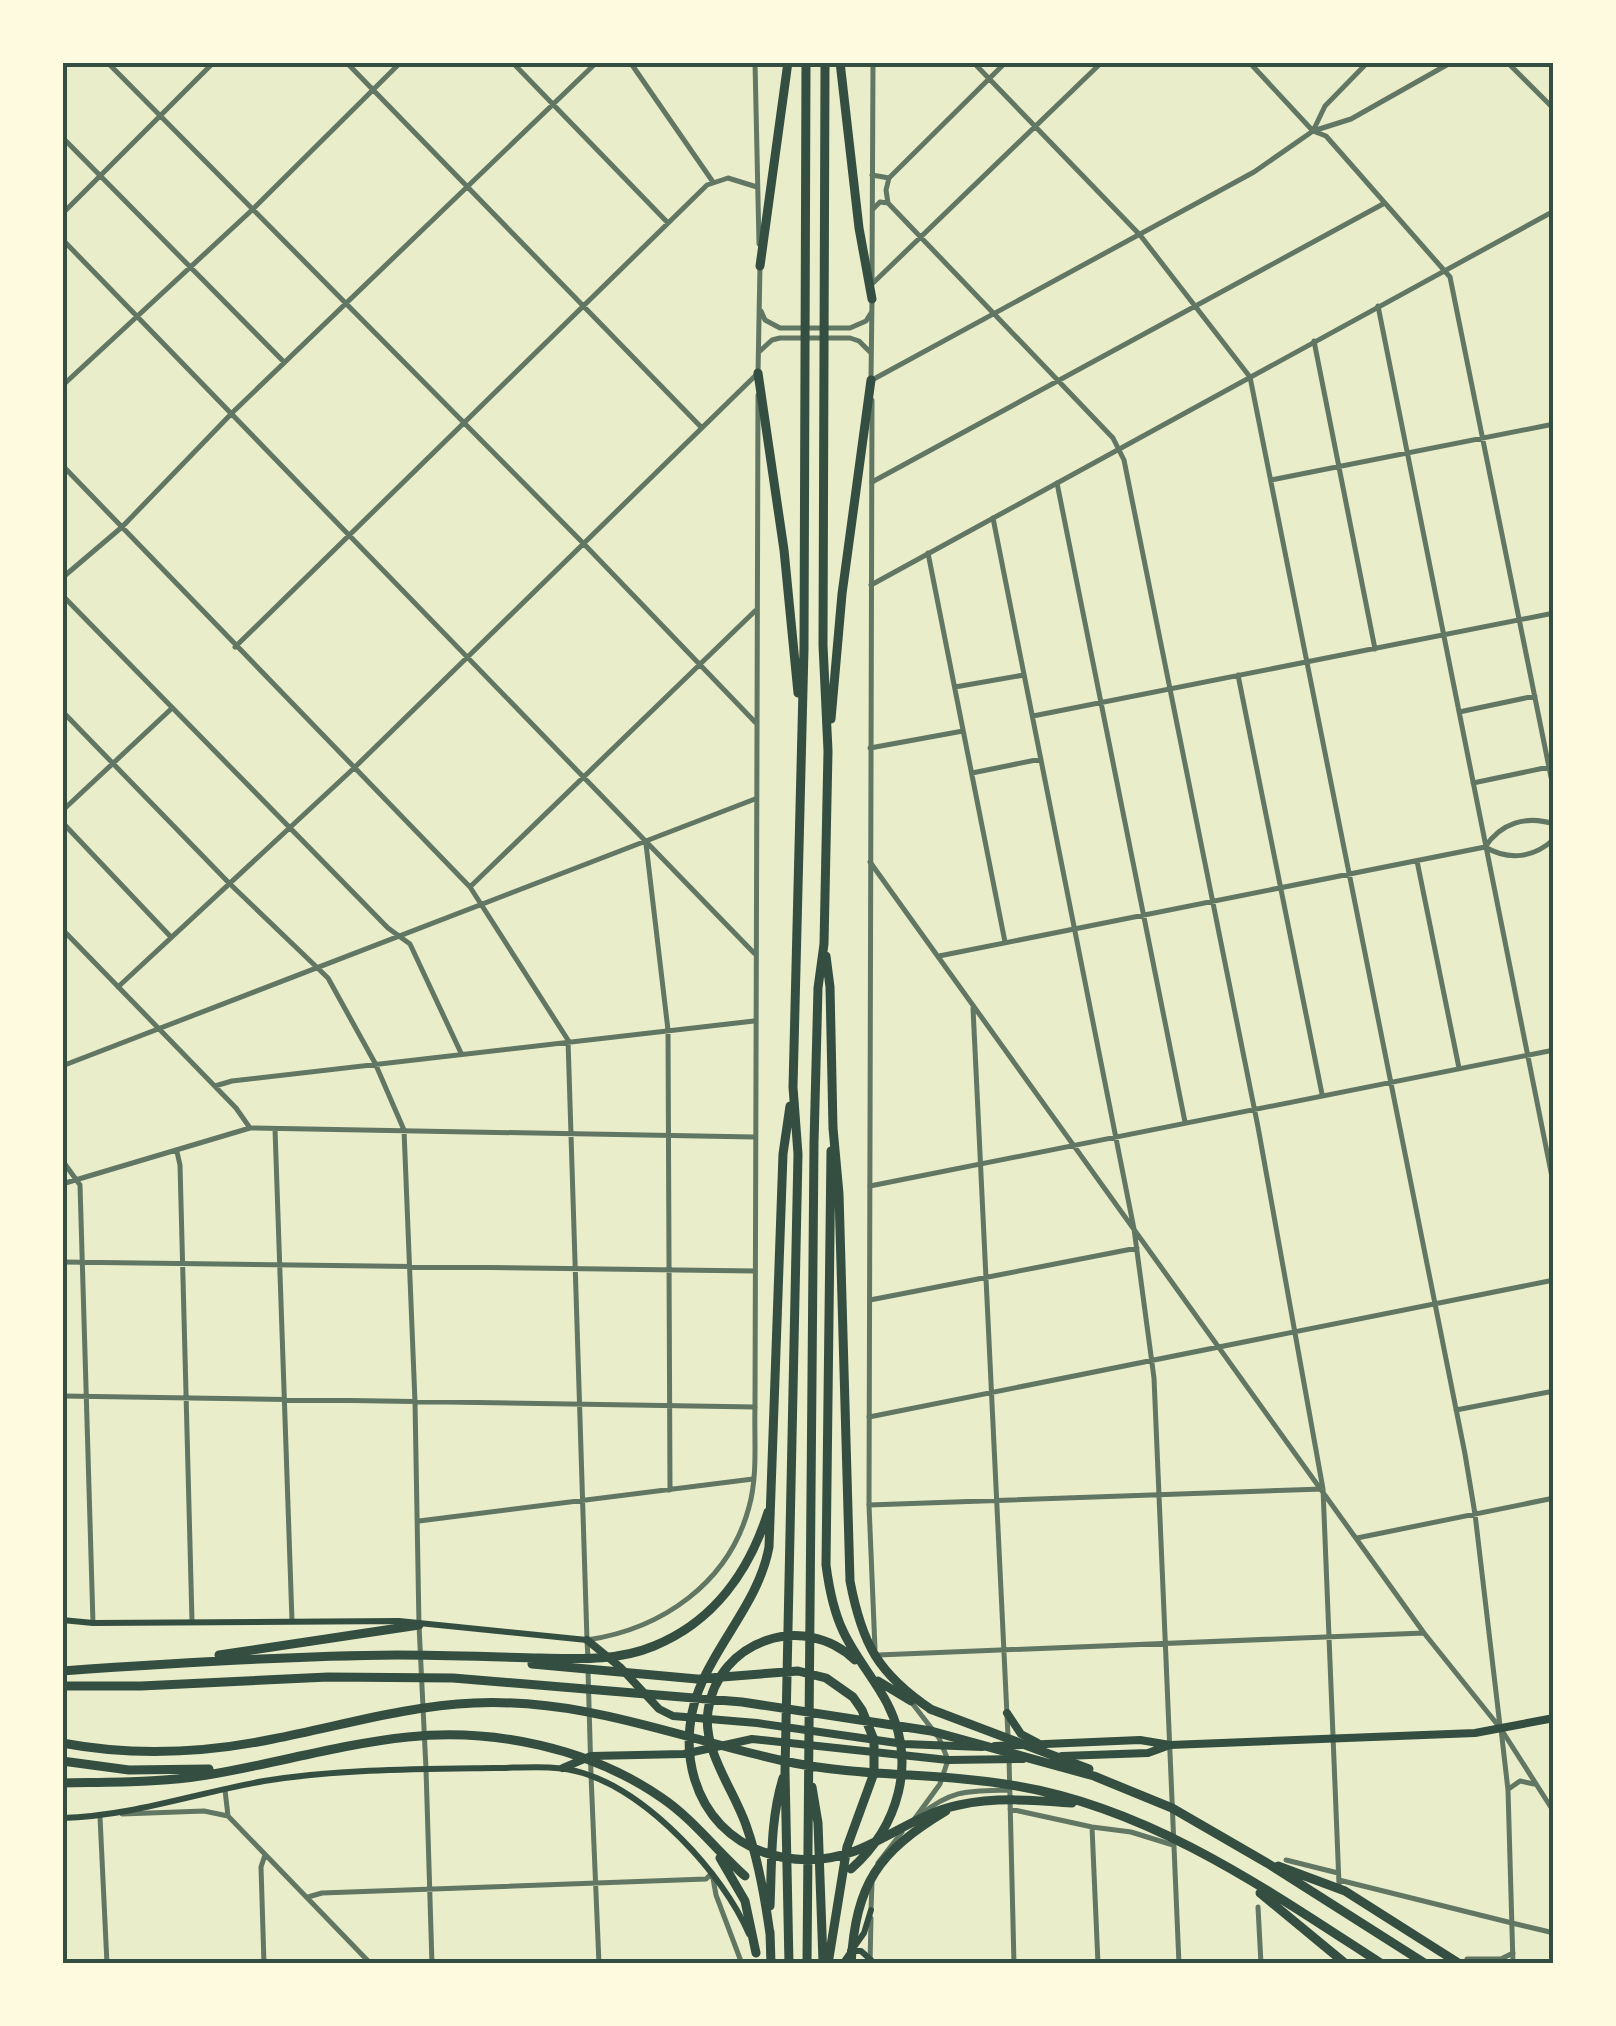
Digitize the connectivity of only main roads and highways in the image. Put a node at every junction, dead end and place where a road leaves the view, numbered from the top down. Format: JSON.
{"nodes":[{"id":1,"x":788,"y":62,"type":"edge"},
{"id":2,"x":806,"y":62,"type":"edge"},
{"id":3,"x":825,"y":62,"type":"edge"},
{"id":4,"x":840,"y":62,"type":"edge"},
{"id":5,"x":760,"y":266,"type":"road end"},
{"id":6,"x":872,"y":299,"type":"road end"},
{"id":7,"x":758,"y":373,"type":"road end"},
{"id":8,"x":872,"y":380,"type":"road end"},
{"id":9,"x":802,"y":742,"type":"junction"},
{"id":10,"x":828,"y":751,"type":"junction"},
{"id":11,"x":824,"y":944,"type":"junction"},
{"id":12,"x":794,"y":1087,"type":"junction"},
{"id":13,"x":833,"y":1128,"type":"junction"},
{"id":14,"x":773,"y":1495,"type":"junction"},
{"id":15,"x":62,"y":1620,"type":"edge"},
{"id":16,"x":419,"y":1624,"type":"junction"},
{"id":17,"x":587,"y":1640,"type":"joint"},
{"id":18,"x":492,"y":1658,"type":"junction"},
{"id":19,"x":145,"y":1665,"type":"junction"},
{"id":20,"x":62,"y":1670,"type":"edge"},
{"id":21,"x":62,"y":1686,"type":"edge"},
{"id":22,"x":932,"y":1710,"type":"junction"},
{"id":23,"x":1006,"y":1714,"type":"road end"},
{"id":24,"x":1554,"y":1718,"type":"edge"},
{"id":25,"x":62,"y":1742,"type":"edge"},
{"id":26,"x":1038,"y":1743,"type":"junction"},
{"id":27,"x":1170,"y":1744,"type":"junction"},
{"id":28,"x":62,"y":1761,"type":"edge"},
{"id":29,"x":245,"y":1767,"type":"junction"},
{"id":30,"x":788,"y":1767,"type":"junction"},
{"id":31,"x":562,"y":1768,"type":"junction"},
{"id":32,"x":809,"y":1772,"type":"junction"},
{"id":33,"x":62,"y":1783,"type":"edge"},
{"id":34,"x":1147,"y":1797,"type":"junction"},
{"id":35,"x":1090,"y":1804,"type":"junction"},
{"id":36,"x":957,"y":1805,"type":"junction"},
{"id":37,"x":62,"y":1818,"type":"edge"},
{"id":38,"x":710,"y":1843,"type":"junction"},
{"id":39,"x":1267,"y":1863,"type":"junction"},
{"id":40,"x":851,"y":1870,"type":"dead end"},
{"id":41,"x":1236,"y":1872,"type":"junction"},
{"id":42,"x":745,"y":1876,"type":"dead end"},
{"id":43,"x":871,"y":1910,"type":"road end"},
{"id":44,"x":770,"y":1934,"type":"junction"},
{"id":45,"x":848,"y":1951,"type":"junction"},
{"id":46,"x":757,"y":1958,"type":"edge"},
{"id":47,"x":1464,"y":1961,"type":"edge"},
{"id":48,"x":870,"y":1962,"type":"edge"},
{"id":49,"x":770,"y":1964,"type":"edge"},
{"id":50,"x":789,"y":1964,"type":"edge"},
{"id":51,"x":807,"y":1964,"type":"edge"},
{"id":52,"x":826,"y":1964,"type":"edge"},
{"id":53,"x":842,"y":1964,"type":"edge"},
{"id":54,"x":850,"y":1964,"type":"edge"},
{"id":55,"x":1346,"y":1964,"type":"edge"},
{"id":56,"x":1382,"y":1964,"type":"edge"},
{"id":57,"x":1426,"y":1964,"type":"edge"}],
"edges":[{"from":1,"to":5,"type":"highway"},
{"from":2,"to":9,"type":"highway"},
{"from":3,"to":10,"type":"highway"},
{"from":4,"to":6,"type":"highway"},
{"from":7,"to":9,"type":"highway"},
{"from":8,"to":10,"type":"highway"},
{"from":9,"to":12,"type":"highway"},
{"from":10,"to":11,"type":"highway"},
{"from":11,"to":13,"type":"highway"},
{"from":11,"to":32,"type":"highway"},
{"from":12,"to":14,"type":"highway"},
{"from":12,"to":30,"type":"highway"},
{"from":13,"to":22,"type":"highway"},
{"from":13,"to":40,"type":"highway"},
{"from":14,"to":18,"type":"highway"},
{"from":14,"to":36,"type":"highway"},
{"from":15,"to":16,"type":"main road"},
{"from":16,"to":17,"type":"main road"},
{"from":16,"to":19,"type":"highway"},
{"from":17,"to":26,"type":"main road"},
{"from":18,"to":19,"type":"highway"},
{"from":18,"to":52,"type":"highway"},
{"from":19,"to":20,"type":"highway"},
{"from":21,"to":34,"type":"highway"},
{"from":22,"to":34,"type":"highway"},
{"from":22,"to":44,"type":"highway"},
{"from":23,"to":26,"type":"main road"},
{"from":24,"to":27,"type":"main road"},
{"from":25,"to":30,"type":"highway"},
{"from":26,"to":27,"type":"main road"},
{"from":27,"to":31,"type":"main road"},
{"from":28,"to":29,"type":"highway"},
{"from":29,"to":33,"type":"highway"},
{"from":29,"to":38,"type":"highway"},
{"from":30,"to":35,"type":"highway"},
{"from":30,"to":44,"type":"highway"},
{"from":30,"to":50,"type":"highway"},
{"from":31,"to":37,"type":"main road"},
{"from":31,"to":46,"type":"main road"},
{"from":32,"to":51,"type":"highway"},
{"from":32,"to":52,"type":"highway"},
{"from":34,"to":39,"type":"highway"},
{"from":35,"to":36,"type":"highway"},
{"from":35,"to":41,"type":"highway"},
{"from":36,"to":54,"type":"highway"},
{"from":38,"to":42,"type":"highway"},
{"from":38,"to":46,"type":"highway"},
{"from":39,"to":47,"type":"highway"},
{"from":39,"to":57,"type":"highway"},
{"from":41,"to":55,"type":"highway"},
{"from":41,"to":56,"type":"highway"},
{"from":43,"to":45,"type":"main road"},
{"from":44,"to":49,"type":"highway"},
{"from":45,"to":48,"type":"main road"},
{"from":45,"to":53,"type":"main road"}]}
